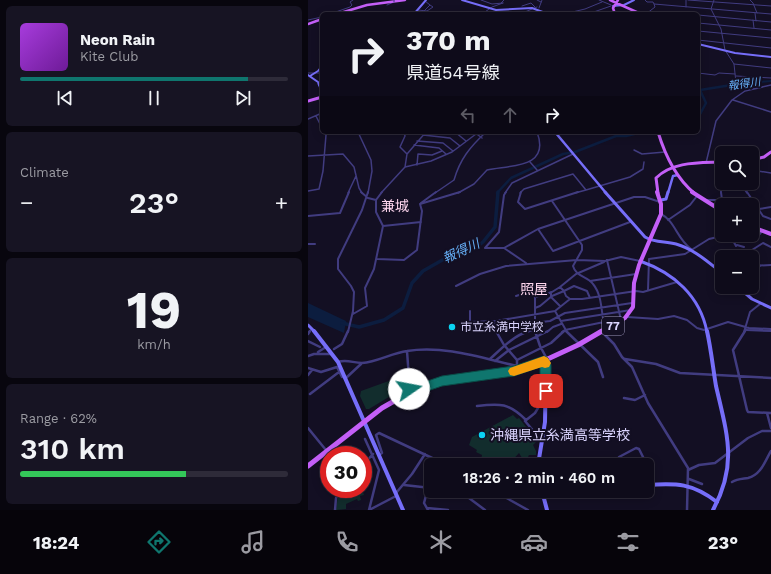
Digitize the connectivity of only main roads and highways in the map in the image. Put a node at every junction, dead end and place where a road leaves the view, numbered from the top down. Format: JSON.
{"nodes":[{"id":1,"x":401,"y":0,"type":"edge"},
{"id":2,"x":405,"y":0,"type":"edge"},
{"id":3,"x":610,"y":0,"type":"edge"},
{"id":4,"x":617,"y":1,"type":"edge"},
{"id":5,"x":360,"y":6,"type":"junction"},
{"id":6,"x":342,"y":12,"type":"edge"},
{"id":7,"x":614,"y":12,"type":"edge"},
{"id":8,"x":637,"y":12,"type":"edge"},
{"id":9,"x":320,"y":19,"type":"edge"},
{"id":10,"x":308,"y":22,"type":"edge"},
{"id":11,"x":320,"y":98,"type":"edge"},
{"id":12,"x":308,"y":101,"type":"edge"},
{"id":13,"x":658,"y":134,"type":"edge"},
{"id":14,"x":771,"y":152,"type":"edge"},
{"id":15,"x":759,"y":158,"type":"edge"},
{"id":16,"x":715,"y":162,"type":"edge"},
{"id":17,"x":674,"y":168,"type":"junction"},
{"id":18,"x":715,"y":207,"type":"edge"},
{"id":19,"x":759,"y":230,"type":"edge"},
{"id":20,"x":771,"y":234,"type":"edge"},
{"id":21,"x":336,"y":446,"type":"edge"},
{"id":22,"x":320,"y":458,"type":"edge"},
{"id":23,"x":308,"y":466,"type":"edge"}],
"edges":[{"from":1,"to":5,"type":"main road"},
{"from":2,"to":5,"type":"main road"},
{"from":3,"to":4,"type":"main road"},
{"from":4,"to":7,"type":"main road"},
{"from":4,"to":8,"type":"main road"},
{"from":5,"to":6,"type":"main road"},
{"from":9,"to":10,"type":"main road"},
{"from":11,"to":12,"type":"main road"},
{"from":13,"to":17,"type":"main road"},
{"from":14,"to":15,"type":"main road"},
{"from":16,"to":17,"type":"main road","number":"77"},
{"from":17,"to":18,"type":"main road"},
{"from":17,"to":21,"type":"main road","number":"77"},
{"from":19,"to":20,"type":"main road"},
{"from":22,"to":23,"type":"main road","number":"77"}]}
